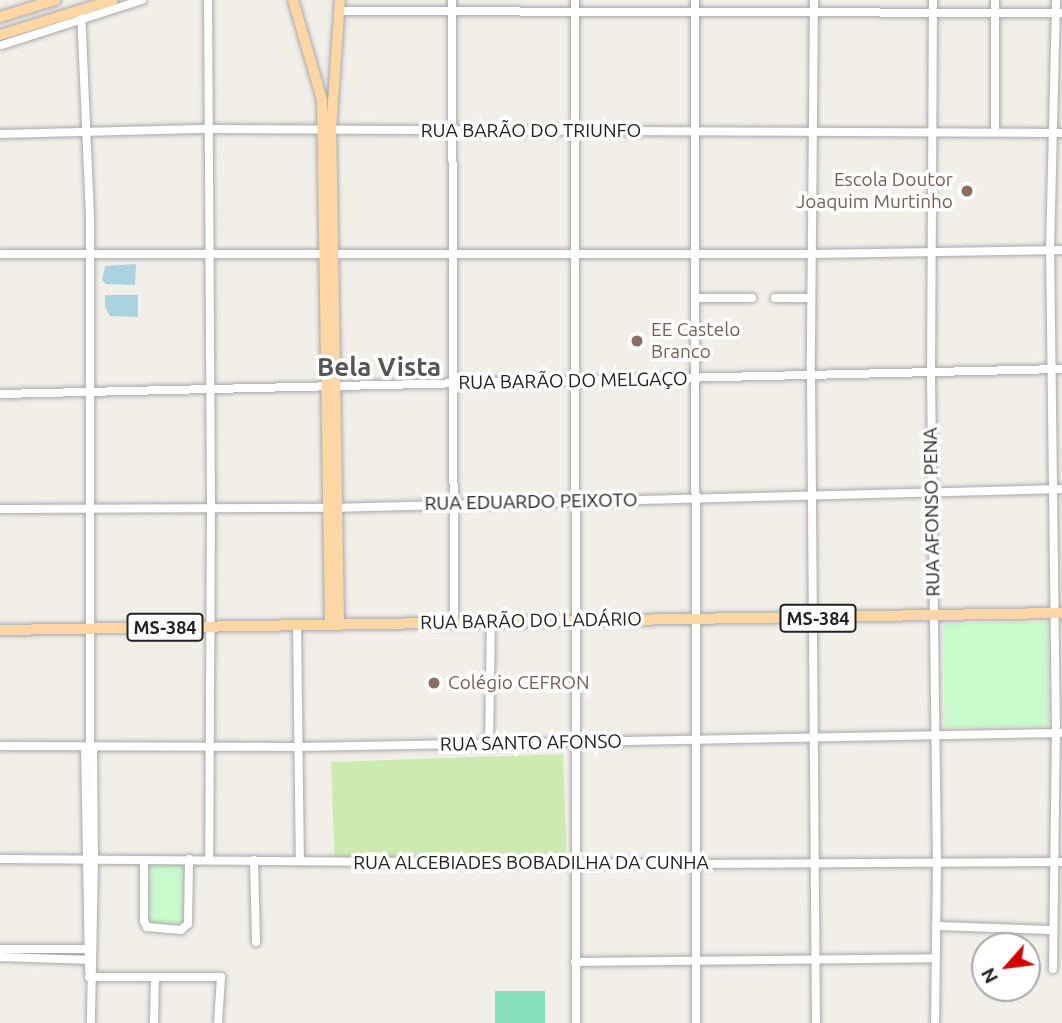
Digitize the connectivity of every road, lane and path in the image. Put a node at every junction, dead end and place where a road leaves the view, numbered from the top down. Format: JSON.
{"nodes":[{"id":1,"x":113,"y":0,"type":"edge"},
{"id":2,"x":142,"y":0,"type":"edge"},
{"id":3,"x":208,"y":0,"type":"edge"},
{"id":4,"x":293,"y":0,"type":"edge"},
{"id":5,"x":452,"y":0,"type":"edge"},
{"id":6,"x":575,"y":0,"type":"edge"},
{"id":7,"x":695,"y":0,"type":"edge"},
{"id":8,"x":814,"y":0,"type":"edge"},
{"id":9,"x":933,"y":0,"type":"edge"},
{"id":10,"x":995,"y":0,"type":"edge"},
{"id":11,"x":1056,"y":0,"type":"edge"},
{"id":12,"x":48,"y":1,"type":"edge"},
{"id":13,"x":339,"y":5,"type":"edge"},
{"id":14,"x":452,"y":10,"type":"junction"},
{"id":15,"x":575,"y":11,"type":"junction"},
{"id":16,"x":695,"y":11,"type":"junction"},
{"id":17,"x":814,"y":12,"type":"junction"},
{"id":18,"x":933,"y":12,"type":"junction"},
{"id":19,"x":995,"y":13,"type":"junction"},
{"id":20,"x":1059,"y":13,"type":"edge"},
{"id":21,"x":81,"y":15,"type":"junction"},
{"id":22,"x":0,"y":17,"type":"edge"},
{"id":23,"x":55,"y":18,"type":"junction"},
{"id":24,"x":1,"y":40,"type":"edge"},
{"id":25,"x":1058,"y":71,"type":"edge"},
{"id":26,"x":210,"y":130,"type":"junction"},
{"id":27,"x":327,"y":131,"type":"junction"},
{"id":28,"x":454,"y":131,"type":"junction"},
{"id":29,"x":697,"y":131,"type":"junction"},
{"id":30,"x":575,"y":132,"type":"junction"},
{"id":31,"x":814,"y":132,"type":"junction"},
{"id":32,"x":931,"y":132,"type":"junction"},
{"id":33,"x":995,"y":132,"type":"junction"},
{"id":34,"x":87,"y":133,"type":"junction"},
{"id":35,"x":1057,"y":133,"type":"edge"},
{"id":36,"x":0,"y":134,"type":"edge"},
{"id":37,"x":1050,"y":250,"type":"junction"},
{"id":38,"x":1062,"y":250,"type":"edge"},
{"id":39,"x":0,"y":254,"type":"edge"},
{"id":40,"x":330,"y":254,"type":"junction"},
{"id":41,"x":455,"y":254,"type":"junction"},
{"id":42,"x":575,"y":254,"type":"junction"},
{"id":43,"x":695,"y":254,"type":"junction"},
{"id":44,"x":812,"y":254,"type":"junction"},
{"id":45,"x":932,"y":254,"type":"junction"},
{"id":46,"x":89,"y":255,"type":"junction"},
{"id":47,"x":211,"y":255,"type":"junction"},
{"id":48,"x":696,"y":298,"type":"junction"},
{"id":49,"x":752,"y":298,"type":"dead end"},
{"id":50,"x":775,"y":298,"type":"dead end"},
{"id":51,"x":811,"y":298,"type":"junction"},
{"id":52,"x":1062,"y":369,"type":"edge"},
{"id":53,"x":1050,"y":370,"type":"junction"},
{"id":54,"x":931,"y":373,"type":"junction"},
{"id":55,"x":811,"y":375,"type":"junction"},
{"id":56,"x":695,"y":378,"type":"junction"},
{"id":57,"x":575,"y":381,"type":"junction"},
{"id":58,"x":454,"y":383,"type":"junction"},
{"id":59,"x":332,"y":387,"type":"junction"},
{"id":60,"x":211,"y":391,"type":"junction"},
{"id":61,"x":89,"y":393,"type":"junction"},
{"id":62,"x":0,"y":394,"type":"edge"},
{"id":63,"x":1057,"y":489,"type":"edge"},
{"id":64,"x":931,"y":493,"type":"junction"},
{"id":65,"x":813,"y":495,"type":"junction"},
{"id":66,"x":693,"y":499,"type":"junction"},
{"id":67,"x":573,"y":502,"type":"junction"},
{"id":68,"x":455,"y":503,"type":"junction"},
{"id":69,"x":90,"y":507,"type":"junction"},
{"id":70,"x":334,"y":507,"type":"junction"},
{"id":71,"x":211,"y":508,"type":"junction"},
{"id":72,"x":0,"y":509,"type":"edge"},
{"id":73,"x":1057,"y":613,"type":"edge"},
{"id":74,"x":933,"y":616,"type":"junction"},
{"id":75,"x":815,"y":618,"type":"junction"},
{"id":76,"x":575,"y":620,"type":"junction"},
{"id":77,"x":695,"y":620,"type":"junction"},
{"id":78,"x":491,"y":622,"type":"junction"},
{"id":79,"x":454,"y":623,"type":"junction"},
{"id":80,"x":335,"y":624,"type":"junction"},
{"id":81,"x":298,"y":625,"type":"junction"},
{"id":82,"x":211,"y":627,"type":"junction"},
{"id":83,"x":91,"y":628,"type":"junction"},
{"id":84,"x":0,"y":630,"type":"edge"},
{"id":85,"x":1059,"y":733,"type":"edge"},
{"id":86,"x":935,"y":735,"type":"junction"},
{"id":87,"x":816,"y":738,"type":"junction"},
{"id":88,"x":697,"y":740,"type":"junction"},
{"id":89,"x":575,"y":741,"type":"junction"},
{"id":90,"x":489,"y":744,"type":"junction"},
{"id":91,"x":0,"y":746,"type":"edge"},
{"id":92,"x":90,"y":746,"type":"junction"},
{"id":93,"x":210,"y":746,"type":"junction"},
{"id":94,"x":298,"y":747,"type":"junction"},
{"id":95,"x":1059,"y":792,"type":"edge"},
{"id":96,"x":0,"y":859,"type":"edge"},
{"id":97,"x":144,"y":859,"type":"junction"},
{"id":98,"x":190,"y":859,"type":"junction"},
{"id":99,"x":90,"y":860,"type":"junction"},
{"id":100,"x":209,"y":860,"type":"junction"},
{"id":101,"x":254,"y":860,"type":"junction"},
{"id":102,"x":300,"y":861,"type":"junction"},
{"id":103,"x":575,"y":861,"type":"junction"},
{"id":104,"x":815,"y":861,"type":"junction"},
{"id":105,"x":937,"y":862,"type":"junction"},
{"id":106,"x":1059,"y":862,"type":"edge"},
{"id":107,"x":694,"y":864,"type":"junction"},
{"id":108,"x":936,"y":926,"type":"junction"},
{"id":109,"x":1053,"y":930,"type":"junction"},
{"id":110,"x":256,"y":942,"type":"dead end"},
{"id":111,"x":0,"y":949,"type":"edge"},
{"id":112,"x":90,"y":949,"type":"junction"},
{"id":113,"x":0,"y":957,"type":"edge"},
{"id":114,"x":935,"y":958,"type":"junction"},
{"id":115,"x":90,"y":959,"type":"junction"},
{"id":116,"x":817,"y":959,"type":"junction"},
{"id":117,"x":575,"y":962,"type":"junction"},
{"id":118,"x":697,"y":962,"type":"junction"},
{"id":119,"x":1053,"y":969,"type":"dead end"},
{"id":120,"x":155,"y":977,"type":"junction"},
{"id":121,"x":92,"y":980,"type":"junction"},
{"id":122,"x":91,"y":1023,"type":"edge"},
{"id":123,"x":154,"y":1023,"type":"edge"},
{"id":124,"x":218,"y":1023,"type":"edge"},
{"id":125,"x":576,"y":1023,"type":"edge"},
{"id":126,"x":696,"y":1023,"type":"edge"},
{"id":127,"x":817,"y":1023,"type":"edge"},
{"id":128,"x":935,"y":1023,"type":"edge"}],
"edges":[{"from":1,"to":21,"type":"main road"},
{"from":2,"to":21,"type":"street"},
{"from":3,"to":26,"type":"street"},
{"from":4,"to":27,"type":"main road"},
{"from":5,"to":14,"type":"street"},
{"from":6,"to":15,"type":"street"},
{"from":7,"to":16,"type":"street"},
{"from":8,"to":17,"type":"street"},
{"from":9,"to":18,"type":"street","name":"RUA AFONSO PENA"},
{"from":10,"to":19,"type":"street"},
{"from":11,"to":20,"type":"street"},
{"from":12,"to":22,"type":"main road"},
{"from":12,"to":23,"type":"street"},
{"from":13,"to":14,"type":"street"},
{"from":13,"to":27,"type":"main road"},
{"from":14,"to":15,"type":"street"},
{"from":14,"to":28,"type":"street"},
{"from":15,"to":16,"type":"street"},
{"from":15,"to":30,"type":"street"},
{"from":16,"to":17,"type":"street"},
{"from":16,"to":29,"type":"street"},
{"from":17,"to":18,"type":"street"},
{"from":17,"to":31,"type":"street"},
{"from":18,"to":19,"type":"street"},
{"from":18,"to":32,"type":"street","name":"RUA AFONSO PENA"},
{"from":19,"to":20,"type":"street"},
{"from":19,"to":33,"type":"street"},
{"from":20,"to":25,"type":"street"},
{"from":21,"to":23,"type":"main road"},
{"from":21,"to":24,"type":"street"},
{"from":21,"to":34,"type":"street"},
{"from":23,"to":24,"type":"main road"},
{"from":25,"to":35,"type":"street"},
{"from":26,"to":27,"type":"street","name":"RUA BARÃO DO TRIUNFO"},
{"from":26,"to":34,"type":"street","name":"RUA BARÃO DO TRIUNFO"},
{"from":26,"to":47,"type":"street"},
{"from":27,"to":28,"type":"street","name":"RUA BARÃO DO TRIUNFO"},
{"from":27,"to":40,"type":"main road"},
{"from":28,"to":30,"type":"street","name":"RUA BARÃO DO TRIUNFO"},
{"from":28,"to":41,"type":"street"},
{"from":29,"to":30,"type":"street","name":"RUA BARÃO DO TRIUNFO"},
{"from":29,"to":31,"type":"street","name":"RUA BARÃO DO TRIUNFO"},
{"from":29,"to":43,"type":"street"},
{"from":30,"to":42,"type":"street"},
{"from":31,"to":32,"type":"street","name":"RUA BARÃO DO TRIUNFO"},
{"from":31,"to":44,"type":"street"},
{"from":32,"to":33,"type":"street","name":"RUA BARÃO DO TRIUNFO"},
{"from":32,"to":45,"type":"street","name":"RUA AFONSO PENA"},
{"from":33,"to":35,"type":"street","name":"RUA BARÃO DO TRIUNFO"},
{"from":34,"to":36,"type":"street","name":"RUA BARÃO DO TRIUNFO"},
{"from":34,"to":46,"type":"street"},
{"from":35,"to":37,"type":"street"},
{"from":37,"to":38,"type":"street"},
{"from":37,"to":45,"type":"street"},
{"from":37,"to":53,"type":"street"},
{"from":39,"to":46,"type":"street"},
{"from":40,"to":41,"type":"street"},
{"from":40,"to":47,"type":"street"},
{"from":40,"to":59,"type":"main road"},
{"from":41,"to":42,"type":"street"},
{"from":41,"to":58,"type":"street"},
{"from":42,"to":43,"type":"street"},
{"from":42,"to":57,"type":"street"},
{"from":43,"to":44,"type":"street"},
{"from":43,"to":48,"type":"street"},
{"from":44,"to":45,"type":"street"},
{"from":44,"to":51,"type":"street"},
{"from":45,"to":54,"type":"street","name":"RUA AFONSO PENA"},
{"from":46,"to":47,"type":"street"},
{"from":46,"to":61,"type":"street"},
{"from":47,"to":60,"type":"street"},
{"from":48,"to":49,"type":"street"},
{"from":48,"to":56,"type":"street"},
{"from":50,"to":51,"type":"street"},
{"from":51,"to":55,"type":"street"},
{"from":52,"to":53,"type":"street","name":"RUA BARÃO DO MELGAÇO"},
{"from":53,"to":54,"type":"street","name":"RUA BARÃO DO MELGAÇO"},
{"from":53,"to":63,"type":"street"},
{"from":54,"to":55,"type":"street","name":"RUA BARÃO DO MELGAÇO"},
{"from":54,"to":64,"type":"street","name":"RUA AFONSO PENA"},
{"from":55,"to":56,"type":"street","name":"RUA BARÃO DO MELGAÇO"},
{"from":55,"to":65,"type":"street"},
{"from":56,"to":57,"type":"street","name":"RUA BARÃO DO MELGAÇO"},
{"from":56,"to":66,"type":"street"},
{"from":57,"to":58,"type":"street","name":"RUA BARÃO DO MELGAÇO"},
{"from":57,"to":67,"type":"street"},
{"from":58,"to":59,"type":"street","name":"RUA BARÃO DO MELGAÇO"},
{"from":58,"to":68,"type":"street"},
{"from":59,"to":60,"type":"street","name":"RUA BARÃO DO MELGAÇO"},
{"from":59,"to":70,"type":"main road"},
{"from":60,"to":61,"type":"street","name":"RUA BARÃO DO MELGAÇO"},
{"from":60,"to":71,"type":"street"},
{"from":61,"to":62,"type":"street","name":"RUA BARÃO DO MELGAÇO"},
{"from":61,"to":69,"type":"street"},
{"from":63,"to":64,"type":"street","name":"RUA EDUARDO PEIXOTO"},
{"from":63,"to":73,"type":"street"},
{"from":64,"to":65,"type":"street","name":"RUA EDUARDO PEIXOTO"},
{"from":64,"to":74,"type":"street","name":"RUA AFONSO PENA"},
{"from":65,"to":66,"type":"street","name":"RUA EDUARDO PEIXOTO"},
{"from":65,"to":75,"type":"street"},
{"from":66,"to":67,"type":"street","name":"RUA EDUARDO PEIXOTO"},
{"from":66,"to":77,"type":"street"},
{"from":67,"to":68,"type":"street","name":"RUA EDUARDO PEIXOTO"},
{"from":67,"to":76,"type":"street"},
{"from":68,"to":70,"type":"street","name":"RUA EDUARDO PEIXOTO"},
{"from":68,"to":79,"type":"street"},
{"from":69,"to":71,"type":"street","name":"RUA EDUARDO PEIXOTO"},
{"from":69,"to":72,"type":"street","name":"RUA EDUARDO PEIXOTO"},
{"from":69,"to":83,"type":"street"},
{"from":70,"to":71,"type":"street","name":"RUA EDUARDO PEIXOTO"},
{"from":70,"to":80,"type":"main road"},
{"from":71,"to":82,"type":"street"},
{"from":73,"to":74,"type":"main road","name":"RUA BARÃO DO LADÁRIO","number":"MS-384"},
{"from":73,"to":85,"type":"street"},
{"from":74,"to":75,"type":"main road","name":"RUA BARÃO DO LADÁRIO","number":"MS-384"},
{"from":74,"to":86,"type":"street","name":"RUA AFONSO PENA"},
{"from":75,"to":77,"type":"main road","name":"RUA BARÃO DO LADÁRIO","number":"MS-384"},
{"from":75,"to":87,"type":"street"},
{"from":76,"to":77,"type":"main road","name":"RUA BARÃO DO LADÁRIO","number":"MS-384"},
{"from":76,"to":78,"type":"main road","name":"RUA BARÃO DO LADÁRIO","number":"MS-384"},
{"from":76,"to":89,"type":"street"},
{"from":77,"to":88,"type":"street"},
{"from":78,"to":79,"type":"main road","name":"RUA BARÃO DO LADÁRIO","number":"MS-384"},
{"from":78,"to":90,"type":"street"},
{"from":79,"to":80,"type":"main road","name":"RUA BARÃO DO LADÁRIO","number":"MS-384"},
{"from":80,"to":81,"type":"main road","name":"RUA BARÃO DO LADÁRIO","number":"MS-384"},
{"from":81,"to":82,"type":"main road","name":"RUA BARÃO DO LADÁRIO","number":"MS-384"},
{"from":81,"to":94,"type":"street"},
{"from":82,"to":83,"type":"main road","name":"RUA BARÃO DO LADÁRIO","number":"MS-384"},
{"from":82,"to":93,"type":"street"},
{"from":83,"to":84,"type":"main road","name":"RUA BARÃO DO LADÁRIO","number":"MS-384"},
{"from":83,"to":92,"type":"street"},
{"from":85,"to":86,"type":"street","name":"RUA SANTO AFONSO"},
{"from":85,"to":95,"type":"street"},
{"from":86,"to":87,"type":"street","name":"RUA SANTO AFONSO"},
{"from":86,"to":105,"type":"street","name":"RUA AFONSO PENA"},
{"from":87,"to":88,"type":"street","name":"RUA SANTO AFONSO"},
{"from":87,"to":104,"type":"street"},
{"from":88,"to":89,"type":"street","name":"RUA SANTO AFONSO"},
{"from":88,"to":107,"type":"street"},
{"from":89,"to":90,"type":"street","name":"RUA SANTO AFONSO"},
{"from":89,"to":103,"type":"street"},
{"from":90,"to":94,"type":"street","name":"RUA SANTO AFONSO"},
{"from":91,"to":92,"type":"street","name":"RUA SANTO AFONSO"},
{"from":92,"to":93,"type":"street","name":"RUA SANTO AFONSO"},
{"from":92,"to":99,"type":"street"},
{"from":93,"to":94,"type":"street","name":"RUA SANTO AFONSO"},
{"from":93,"to":100,"type":"street"},
{"from":94,"to":102,"type":"street"},
{"from":95,"to":106,"type":"street"},
{"from":96,"to":99,"type":"street","name":"RUA ALCEBIADES BOBADILHA DA CUNHA"},
{"from":97,"to":98,"type":"street","name":"RUA ALCEBIADES BOBADILHA DA CUNHA"},
{"from":97,"to":98,"type":"street"},
{"from":97,"to":99,"type":"street","name":"RUA ALCEBIADES BOBADILHA DA CUNHA"},
{"from":98,"to":100,"type":"street","name":"RUA ALCEBIADES BOBADILHA DA CUNHA"},
{"from":99,"to":112,"type":"street"},
{"from":100,"to":101,"type":"street","name":"RUA ALCEBIADES BOBADILHA DA CUNHA"},
{"from":101,"to":102,"type":"street","name":"RUA ALCEBIADES BOBADILHA DA CUNHA"},
{"from":101,"to":110,"type":"street"},
{"from":102,"to":103,"type":"street","name":"RUA ALCEBIADES BOBADILHA DA CUNHA"},
{"from":103,"to":107,"type":"street","name":"RUA ALCEBIADES BOBADILHA DA CUNHA"},
{"from":103,"to":117,"type":"street"},
{"from":104,"to":105,"type":"street","name":"RUA ALCEBIADES BOBADILHA DA CUNHA"},
{"from":104,"to":107,"type":"street","name":"RUA ALCEBIADES BOBADILHA DA CUNHA"},
{"from":104,"to":116,"type":"street"},
{"from":105,"to":106,"type":"street","name":"RUA ALCEBIADES BOBADILHA DA CUNHA"},
{"from":105,"to":108,"type":"street","name":"RUA AFONSO PENA"},
{"from":106,"to":109,"type":"street"},
{"from":107,"to":118,"type":"street"},
{"from":108,"to":109,"type":"street"},
{"from":108,"to":114,"type":"street","name":"RUA AFONSO PENA"},
{"from":109,"to":119,"type":"street"},
{"from":111,"to":112,"type":"street"},
{"from":112,"to":115,"type":"street"},
{"from":113,"to":115,"type":"street"},
{"from":114,"to":116,"type":"street"},
{"from":114,"to":128,"type":"street","name":"RUA AFONSO PENA"},
{"from":115,"to":121,"type":"street"},
{"from":116,"to":118,"type":"street"},
{"from":116,"to":127,"type":"street"},
{"from":117,"to":118,"type":"street"},
{"from":117,"to":125,"type":"street"},
{"from":118,"to":126,"type":"street"},
{"from":120,"to":121,"type":"street"},
{"from":120,"to":123,"type":"street"},
{"from":120,"to":124,"type":"street"},
{"from":121,"to":122,"type":"street"}]}
